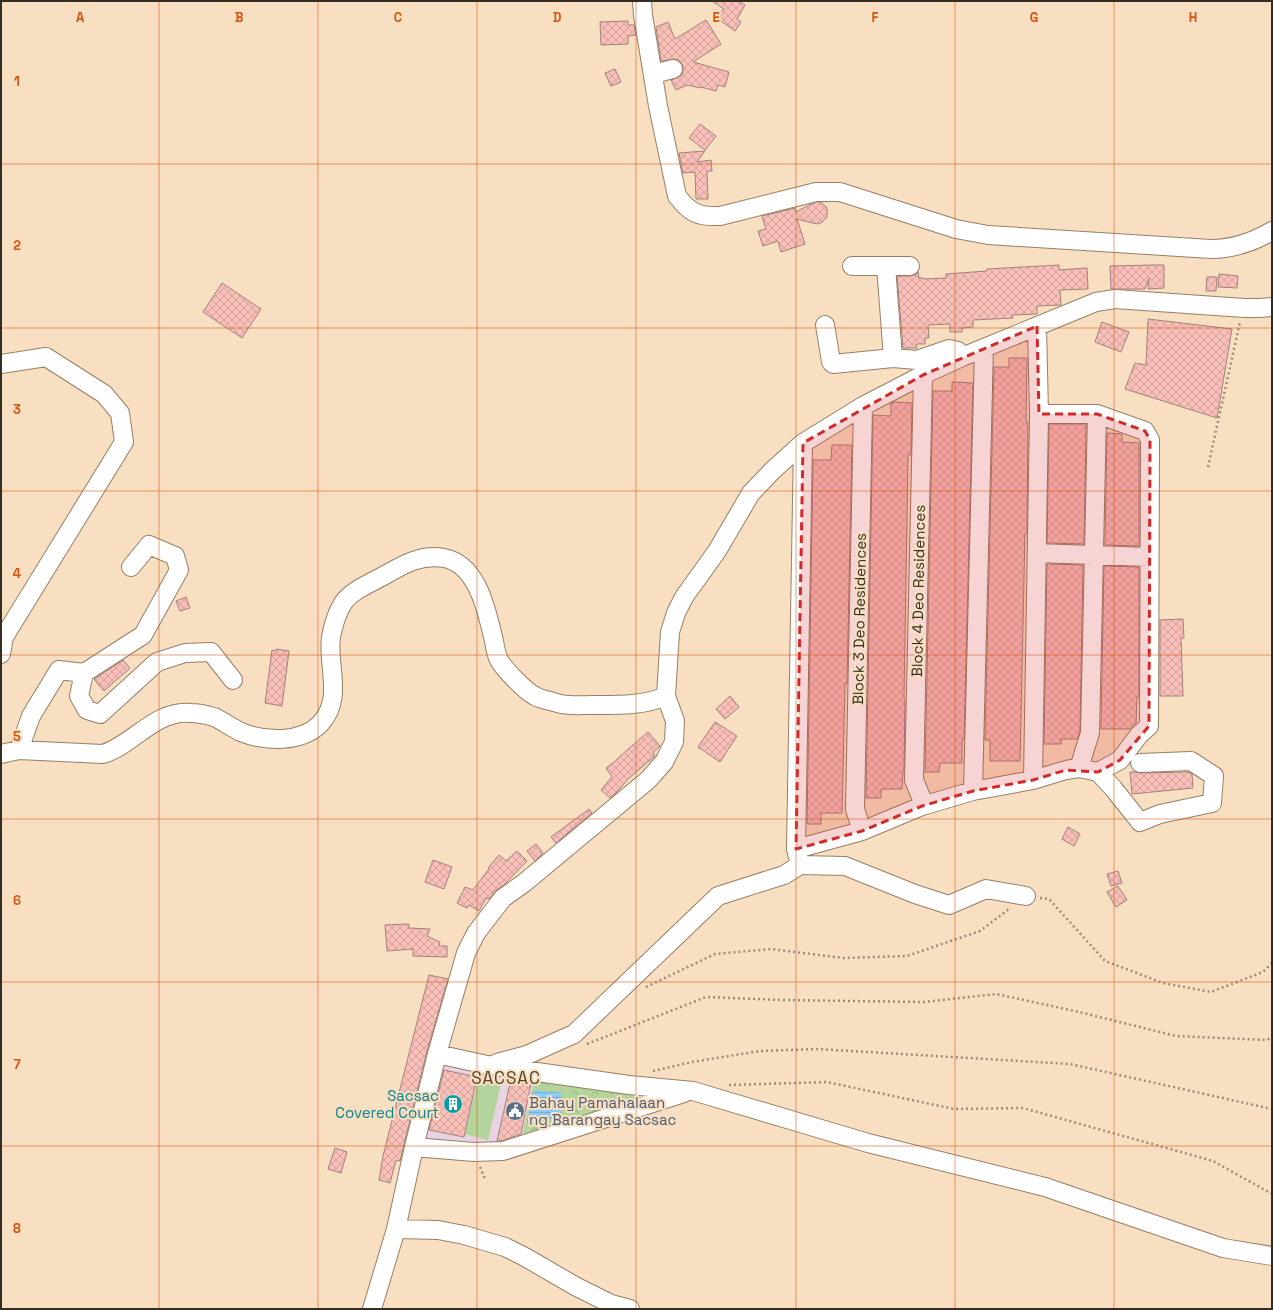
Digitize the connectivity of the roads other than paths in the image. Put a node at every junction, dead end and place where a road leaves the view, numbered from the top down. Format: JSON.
{"nodes":[{"id":1,"x":643,"y":1,"type":"edge"},
{"id":2,"x":656,"y":23,"type":"dead end"},
{"id":3,"x":673,"y":69,"type":"dead end"},
{"id":4,"x":653,"y":74,"type":"junction"},
{"id":5,"x":1272,"y":231,"type":"edge"},
{"id":6,"x":852,"y":266,"type":"dead end"},
{"id":7,"x":886,"y":266,"type":"junction"},
{"id":8,"x":910,"y":266,"type":"dead end"},
{"id":9,"x":1272,"y":307,"type":"edge"},
{"id":10,"x":825,"y":325,"type":"dead end"},
{"id":11,"x":1038,"y":326,"type":"junction"},
{"id":12,"x":984,"y":348,"type":"junction"},
{"id":13,"x":962,"y":357,"type":"junction"},
{"id":14,"x":893,"y":358,"type":"junction"},
{"id":15,"x":1,"y":364,"type":"edge"},
{"id":16,"x":923,"y":375,"type":"junction"},
{"id":17,"x":863,"y":406,"type":"junction"},
{"id":18,"x":1039,"y":414,"type":"junction"},
{"id":19,"x":1097,"y":414,"type":"junction"},
{"id":20,"x":803,"y":443,"type":"junction"},
{"id":21,"x":1037,"y":553,"type":"junction"},
{"id":22,"x":1094,"y":554,"type":"junction"},
{"id":23,"x":1149,"y":557,"type":"junction"},
{"id":24,"x":130,"y":568,"type":"dead end"},
{"id":25,"x":2,"y":641,"type":"edge"},
{"id":26,"x":84,"y":673,"type":"junction"},
{"id":27,"x":233,"y":680,"type":"dead end"},
{"id":28,"x":666,"y":696,"type":"junction"},
{"id":29,"x":19,"y":750,"type":"junction"},
{"id":30,"x":1,"y":754,"type":"edge"},
{"id":31,"x":1140,"y":763,"type":"dead end"},
{"id":32,"x":1079,"y":768,"type":"junction"},
{"id":33,"x":1098,"y":772,"type":"junction"},
{"id":34,"x":1033,"y":780,"type":"junction"},
{"id":35,"x":973,"y":791,"type":"junction"},
{"id":36,"x":922,"y":806,"type":"junction"},
{"id":37,"x":862,"y":831,"type":"junction"},
{"id":38,"x":798,"y":857,"type":"junction"},
{"id":39,"x":1026,"y":896,"type":"road end"},
{"id":40,"x":437,"y":1054,"type":"junction"},
{"id":41,"x":487,"y":1065,"type":"junction"},
{"id":42,"x":693,"y":1091,"type":"junction"},
{"id":43,"x":414,"y":1147,"type":"junction"},
{"id":44,"x":396,"y":1229,"type":"junction"},
{"id":45,"x":1272,"y":1256,"type":"edge"},
{"id":46,"x":372,"y":1309,"type":"edge"},
{"id":47,"x":630,"y":1309,"type":"edge"}],
"edges":[{"from":1,"to":2,"type":"street"},
{"from":1,"to":4,"type":"street"},
{"from":3,"to":4,"type":"street"},
{"from":4,"to":5,"type":"street"},
{"from":6,"to":7,"type":"street"},
{"from":7,"to":8,"type":"street"},
{"from":7,"to":14,"type":"street"},
{"from":9,"to":11,"type":"street"},
{"from":10,"to":14,"type":"street"},
{"from":11,"to":12,"type":"street"},
{"from":11,"to":18,"type":"street"},
{"from":12,"to":13,"type":"street"},
{"from":12,"to":35,"type":"street"},
{"from":13,"to":14,"type":"street"},
{"from":13,"to":16,"type":"street"},
{"from":15,"to":25,"type":"street"},
{"from":16,"to":17,"type":"street"},
{"from":16,"to":36,"type":"street","name":"Block 4 Deo Residences"},
{"from":17,"to":20,"type":"street"},
{"from":17,"to":37,"type":"street","name":"Block 3 Deo Residences"},
{"from":18,"to":19,"type":"street"},
{"from":18,"to":21,"type":"street"},
{"from":19,"to":22,"type":"street"},
{"from":19,"to":23,"type":"street"},
{"from":20,"to":28,"type":"street"},
{"from":20,"to":38,"type":"street"},
{"from":21,"to":22,"type":"street"},
{"from":21,"to":34,"type":"street"},
{"from":22,"to":23,"type":"street"},
{"from":22,"to":32,"type":"street"},
{"from":23,"to":33,"type":"street"},
{"from":24,"to":26,"type":"street"},
{"from":26,"to":27,"type":"street"},
{"from":26,"to":29,"type":"street"},
{"from":28,"to":29,"type":"street"},
{"from":28,"to":40,"type":"street"},
{"from":29,"to":30,"type":"street"},
{"from":31,"to":33,"type":"street"},
{"from":32,"to":33,"type":"street"},
{"from":32,"to":34,"type":"street"},
{"from":34,"to":35,"type":"street"},
{"from":35,"to":36,"type":"street"},
{"from":36,"to":37,"type":"street"},
{"from":37,"to":38,"type":"street"},
{"from":38,"to":39,"type":"street"},
{"from":38,"to":41,"type":"street"},
{"from":40,"to":41,"type":"street"},
{"from":40,"to":43,"type":"street"},
{"from":41,"to":42,"type":"street"},
{"from":42,"to":43,"type":"street"},
{"from":42,"to":45,"type":"street"},
{"from":43,"to":44,"type":"street"},
{"from":44,"to":46,"type":"street"},
{"from":44,"to":47,"type":"street"}]}
